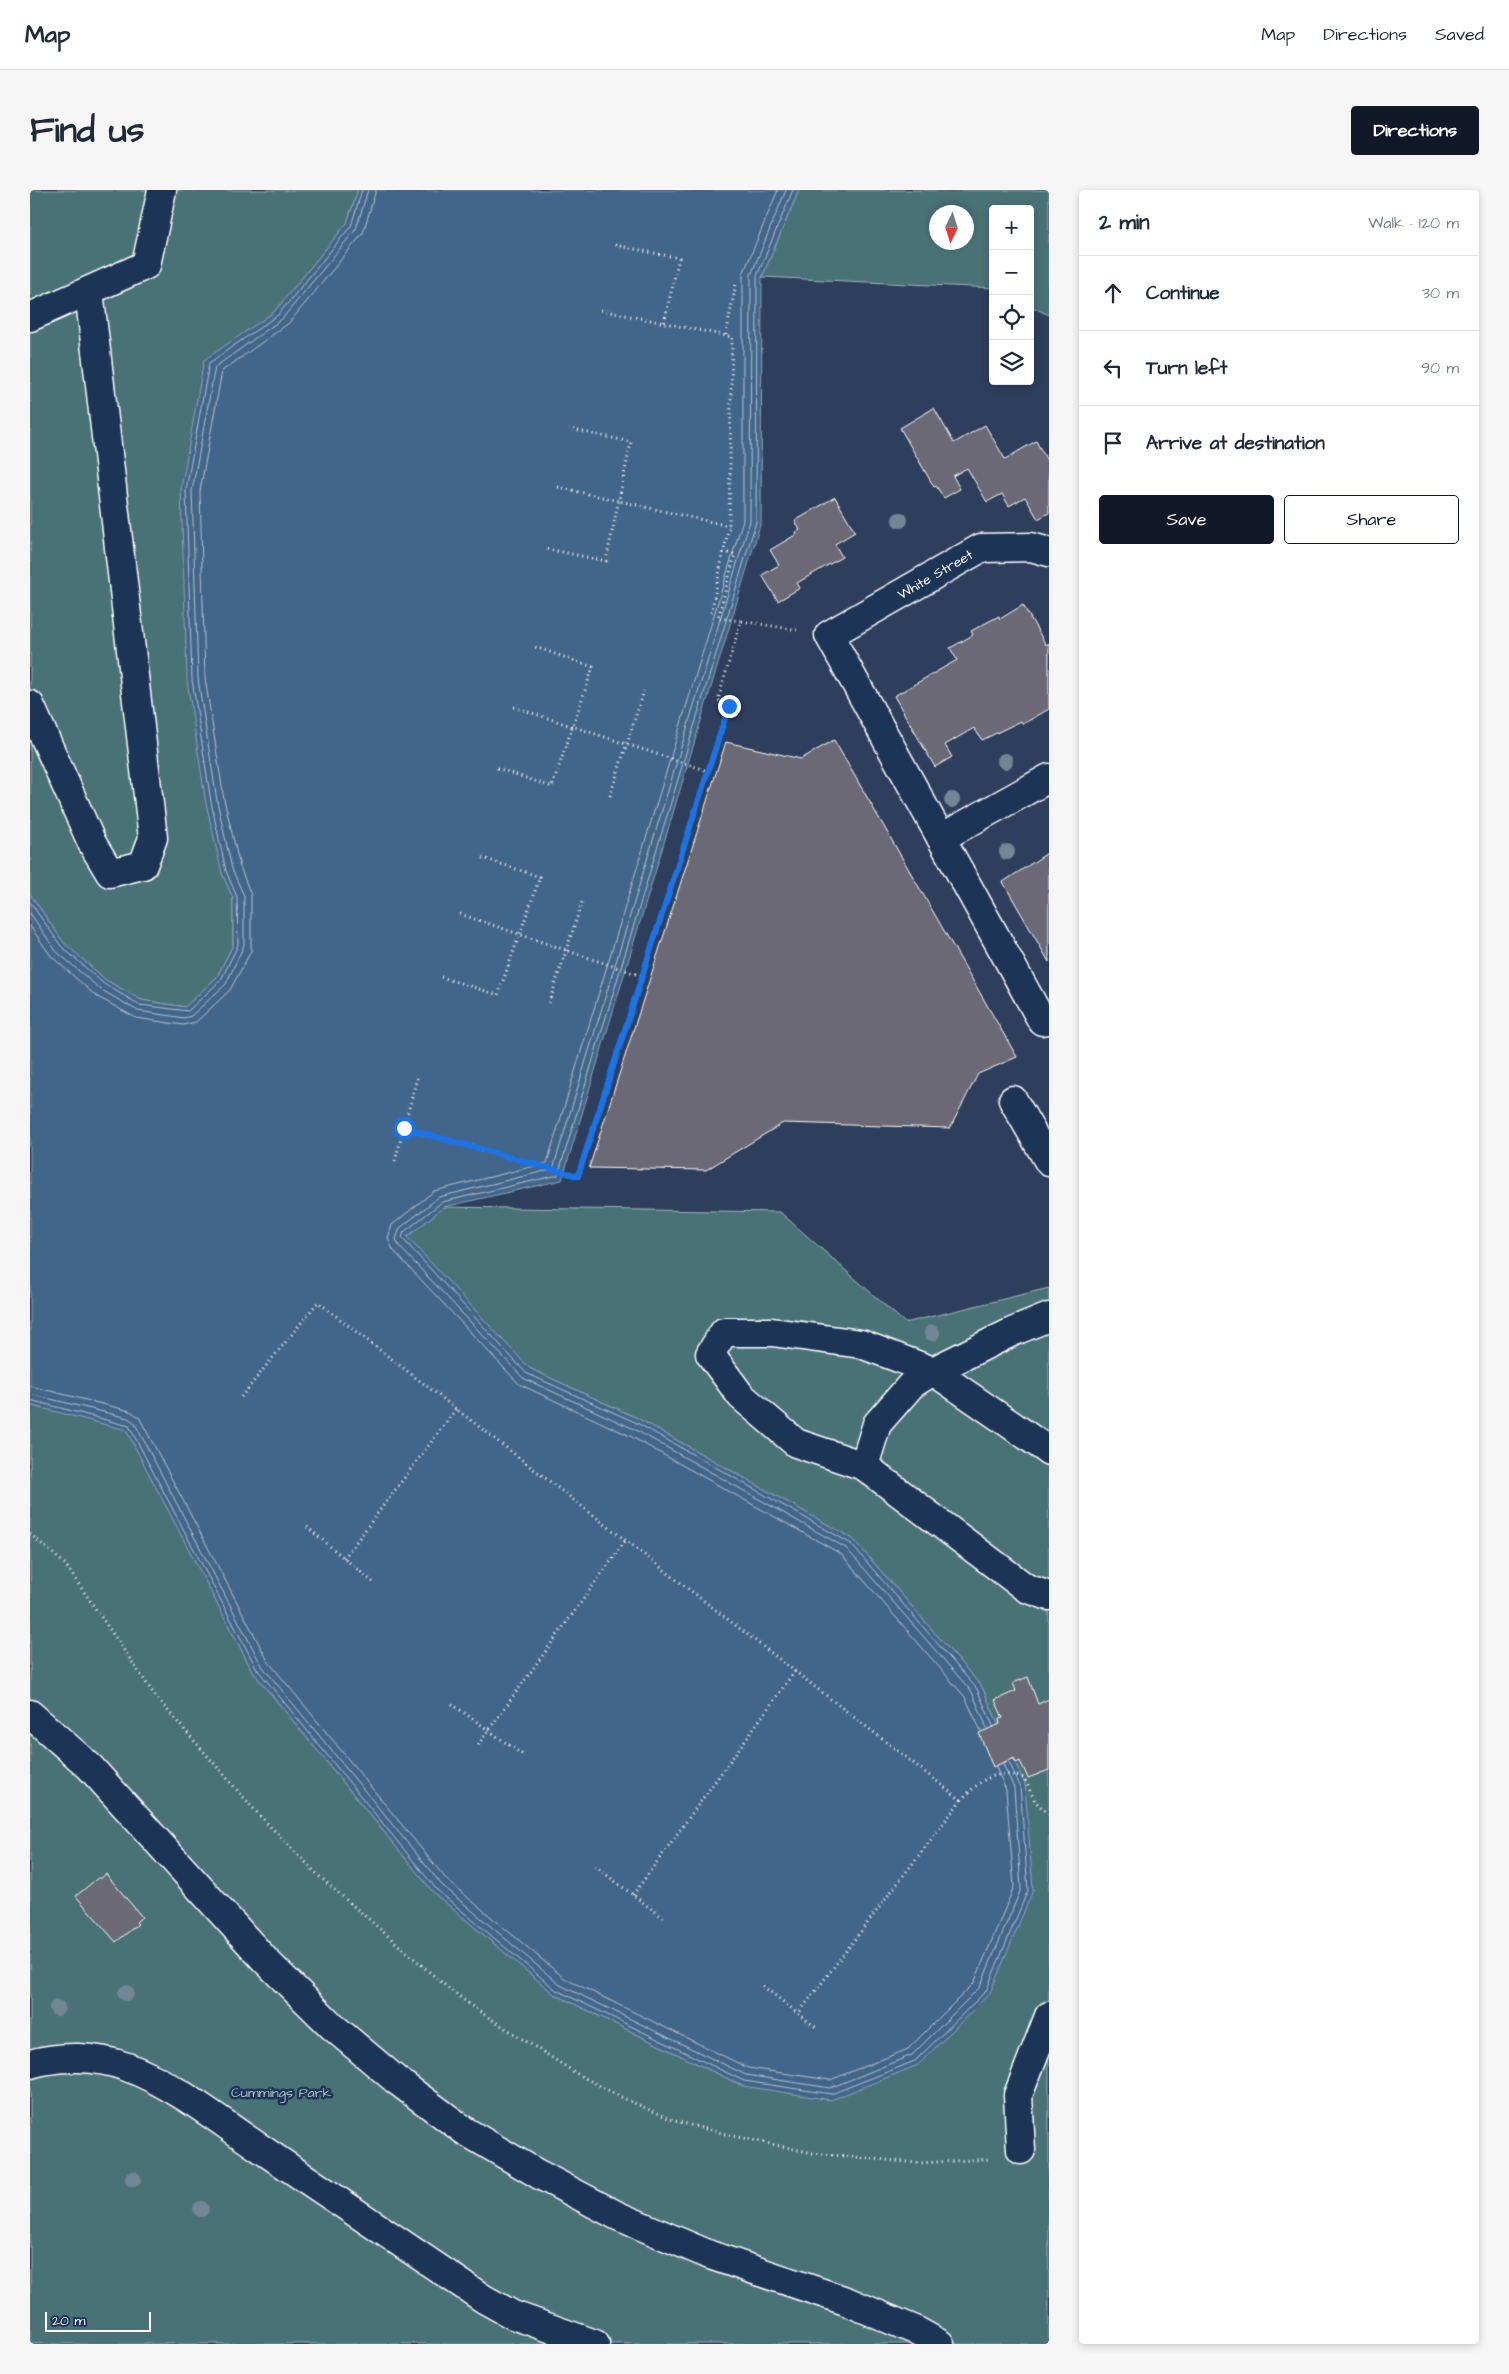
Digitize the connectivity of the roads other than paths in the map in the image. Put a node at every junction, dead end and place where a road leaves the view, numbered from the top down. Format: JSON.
{"nodes":[{"id":1,"x":162,"y":190,"type":"edge"},
{"id":2,"x":89,"y":291,"type":"junction"},
{"id":3,"x":30,"y":317,"type":"edge"},
{"id":4,"x":1049,"y":552,"type":"edge"},
{"id":5,"x":30,"y":706,"type":"edge"},
{"id":6,"x":1049,"y":778,"type":"edge"},
{"id":7,"x":941,"y":838,"type":"junction"},
{"id":8,"x":1049,"y":1020,"type":"edge"},
{"id":9,"x":1013,"y":1100,"type":"dead end"},
{"id":10,"x":1049,"y":1162,"type":"edge"},
{"id":11,"x":1049,"y":1317,"type":"edge"},
{"id":12,"x":932,"y":1370,"type":"junction"},
{"id":13,"x":1049,"y":1451,"type":"edge"},
{"id":14,"x":864,"y":1466,"type":"junction"},
{"id":15,"x":1049,"y":1596,"type":"edge"},
{"id":16,"x":30,"y":1714,"type":"edge"},
{"id":17,"x":1049,"y":2016,"type":"edge"},
{"id":18,"x":30,"y":2064,"type":"edge"},
{"id":19,"x":1021,"y":2150,"type":"road end"},
{"id":20,"x":595,"y":2344,"type":"edge"},
{"id":21,"x":940,"y":2344,"type":"edge"}],
"edges":[{"from":1,"to":2,"type":"street"},
{"from":2,"to":3,"type":"street"},
{"from":2,"to":5,"type":"street"},
{"from":4,"to":7,"type":"street","name":"White Street"},
{"from":6,"to":7,"type":"street"},
{"from":7,"to":8,"type":"street"},
{"from":9,"to":10,"type":"street"},
{"from":11,"to":12,"type":"street"},
{"from":12,"to":13,"type":"street"},
{"from":12,"to":14,"type":"street"},
{"from":12,"to":14,"type":"street"},
{"from":14,"to":15,"type":"street"},
{"from":16,"to":21,"type":"street"},
{"from":17,"to":19,"type":"street"},
{"from":18,"to":20,"type":"street"}]}
